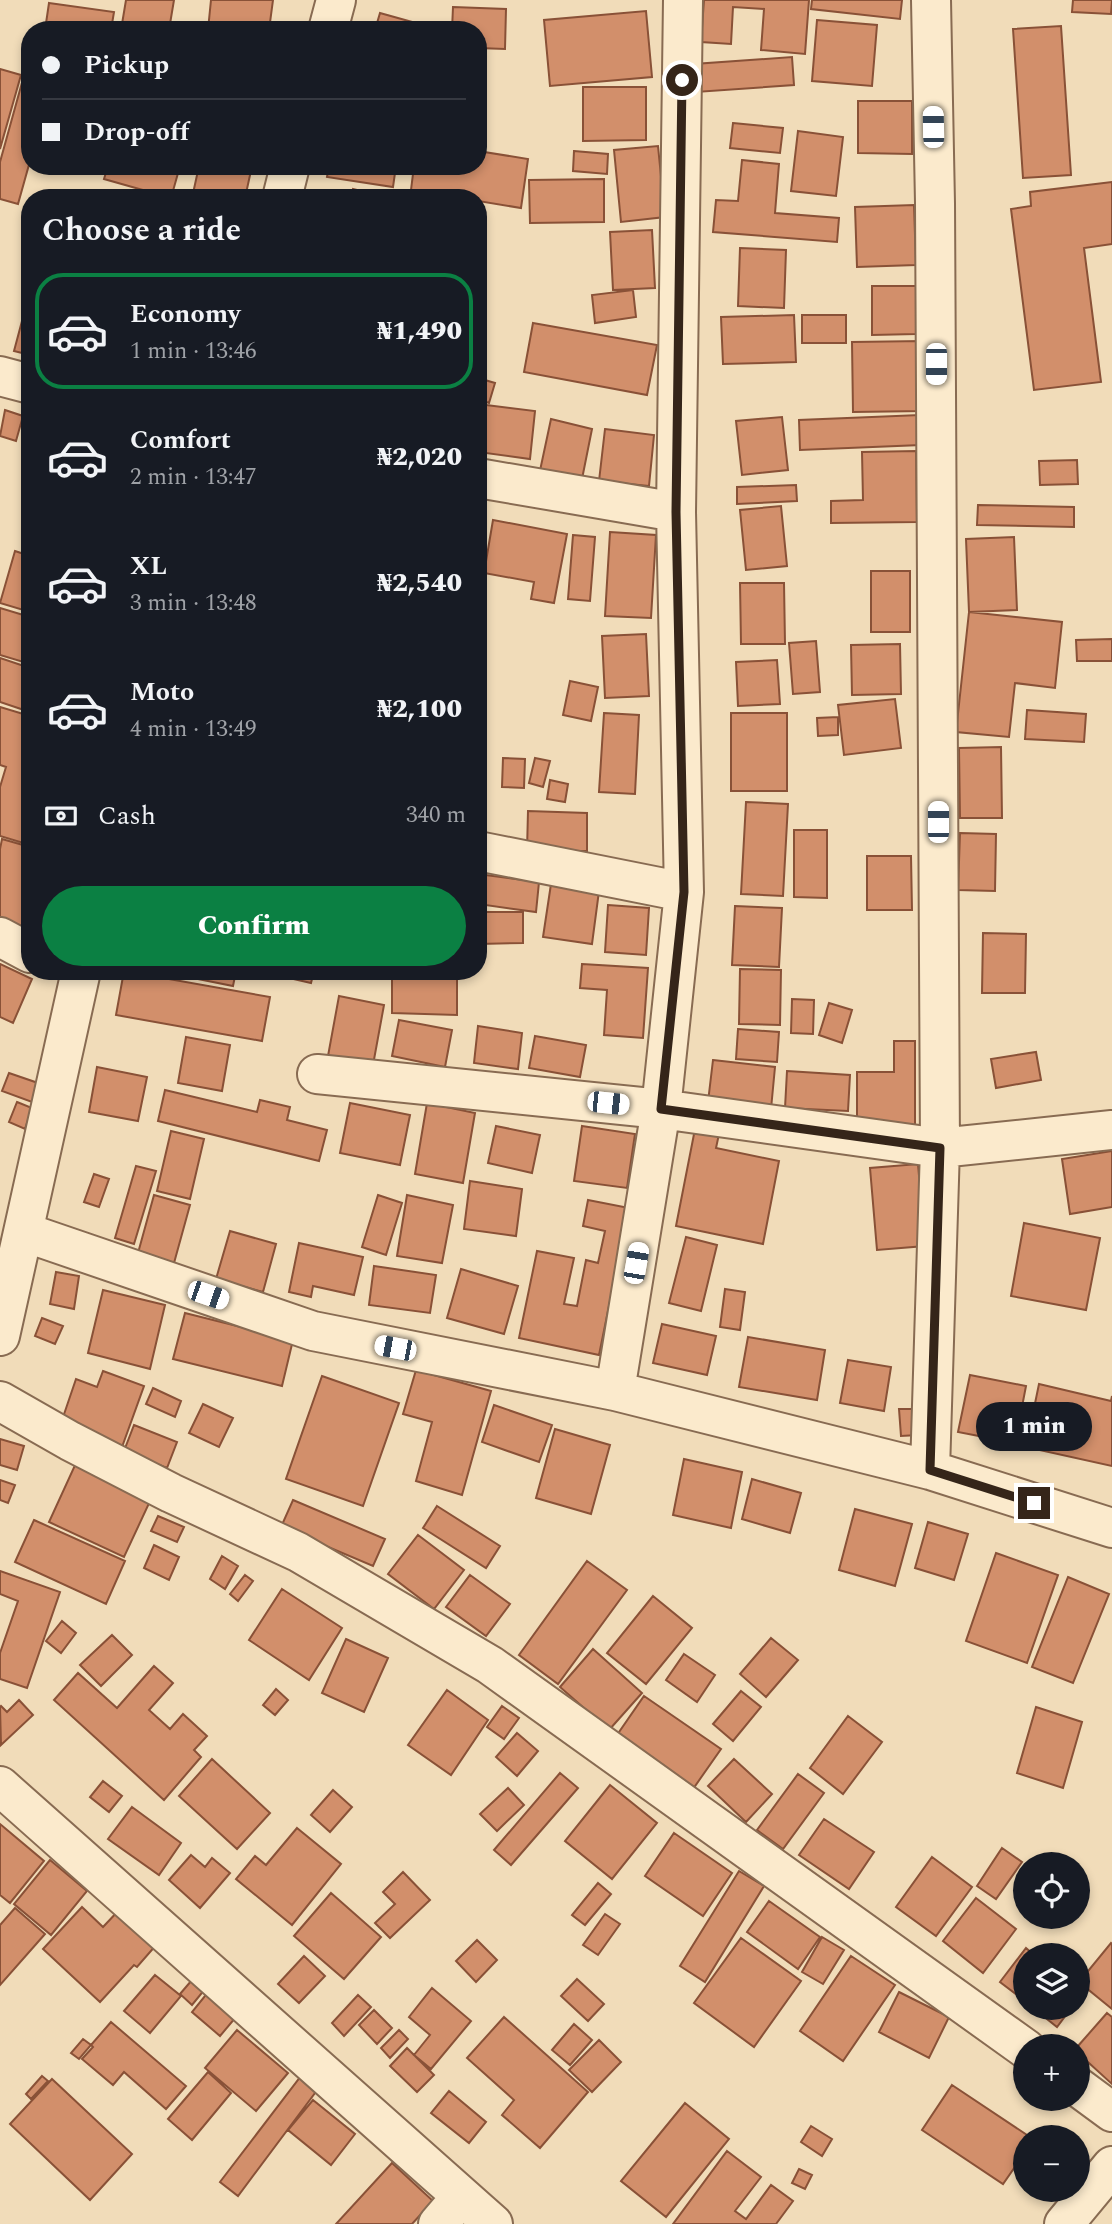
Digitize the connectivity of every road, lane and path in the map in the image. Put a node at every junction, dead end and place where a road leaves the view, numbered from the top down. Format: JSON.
{"nodes":[{"id":1,"x":336,"y":0,"type":"edge"},
{"id":2,"x":683,"y":0,"type":"edge"},
{"id":3,"x":931,"y":0,"type":"edge"},
{"id":4,"x":330,"y":21,"type":"edge"},
{"id":5,"x":0,"y":376,"type":"edge"},
{"id":6,"x":21,"y":382,"type":"edge"},
{"id":7,"x":487,"y":480,"type":"edge"},
{"id":8,"x":676,"y":512,"type":"junction"},
{"id":9,"x":487,"y":853,"type":"edge"},
{"id":10,"x":684,"y":892,"type":"junction"},
{"id":11,"x":0,"y":937,"type":"edge"},
{"id":12,"x":21,"y":948,"type":"edge"},
{"id":13,"x":74,"y":980,"type":"edge"},
{"id":14,"x":317,"y":1074,"type":"dead end"},
{"id":15,"x":661,"y":1109,"type":"junction"},
{"id":16,"x":1112,"y":1130,"type":"edge"},
{"id":17,"x":940,"y":1148,"type":"junction"},
{"id":18,"x":24,"y":1232,"type":"junction"},
{"id":19,"x":0,"y":1336,"type":"edge"},
{"id":20,"x":615,"y":1391,"type":"junction"},
{"id":21,"x":0,"y":1401,"type":"edge"},
{"id":22,"x":930,"y":1470,"type":"junction"},
{"id":23,"x":1112,"y":1528,"type":"edge"},
{"id":24,"x":0,"y":1786,"type":"edge"},
{"id":25,"x":1013,"y":2040,"type":"edge"},
{"id":26,"x":1090,"y":2096,"type":"edge"},
{"id":27,"x":1112,"y":2112,"type":"edge"},
{"id":28,"x":1112,"y":2166,"type":"edge"},
{"id":29,"x":449,"y":2211,"type":"edge"},
{"id":30,"x":493,"y":2224,"type":"edge"},
{"id":31,"x":1064,"y":2224,"type":"edge"}],
"edges":[{"from":1,"to":4,"type":"street"},
{"from":2,"to":8,"type":"street"},
{"from":3,"to":17,"type":"street"},
{"from":5,"to":6,"type":"street"},
{"from":7,"to":8,"type":"street"},
{"from":8,"to":10,"type":"street"},
{"from":9,"to":10,"type":"street"},
{"from":10,"to":15,"type":"street"},
{"from":11,"to":12,"type":"street"},
{"from":13,"to":18,"type":"street"},
{"from":14,"to":15,"type":"street"},
{"from":15,"to":17,"type":"street"},
{"from":15,"to":20,"type":"street"},
{"from":16,"to":17,"type":"street"},
{"from":17,"to":22,"type":"street"},
{"from":18,"to":19,"type":"street"},
{"from":18,"to":20,"type":"street"},
{"from":20,"to":22,"type":"street"},
{"from":21,"to":25,"type":"street"},
{"from":22,"to":23,"type":"street"},
{"from":24,"to":29,"type":"street"},
{"from":26,"to":27,"type":"street"},
{"from":28,"to":31,"type":"street"},
{"from":29,"to":30,"type":"street"}]}
